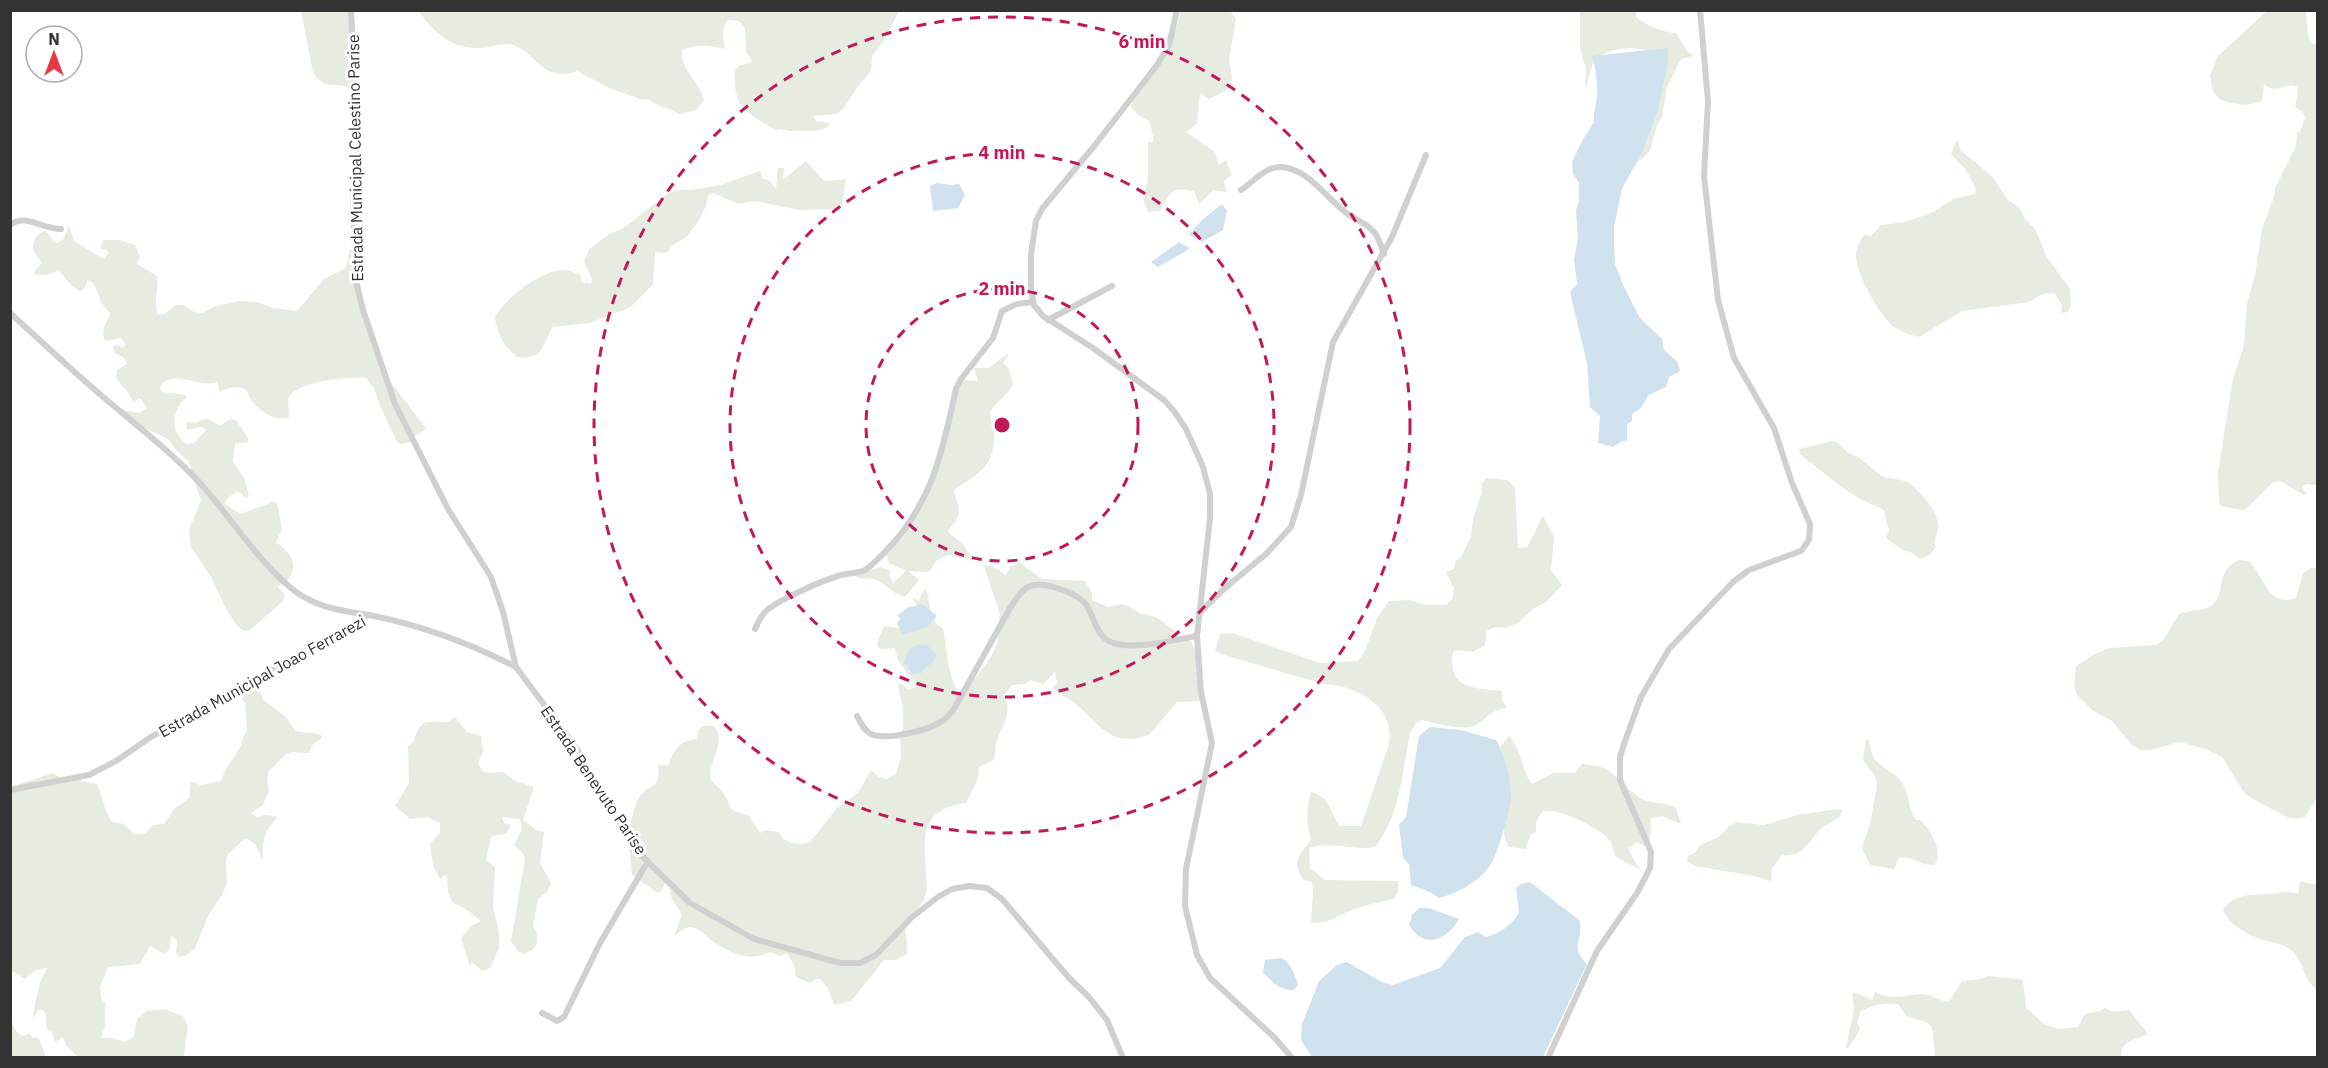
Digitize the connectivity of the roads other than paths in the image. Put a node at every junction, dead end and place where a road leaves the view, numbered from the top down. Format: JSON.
{"nodes":[{"id":1,"x":351,"y":10,"type":"edge"},
{"id":2,"x":1177,"y":10,"type":"edge"},
{"id":3,"x":1700,"y":10,"type":"edge"},
{"id":4,"x":1426,"y":155,"type":"dead end"},
{"id":5,"x":1241,"y":190,"type":"dead end"},
{"id":6,"x":10,"y":225,"type":"edge"},
{"id":7,"x":61,"y":229,"type":"dead end"},
{"id":8,"x":1384,"y":254,"type":"junction"},
{"id":9,"x":1112,"y":285,"type":"dead end"},
{"id":10,"x":1033,"y":302,"type":"junction"},
{"id":11,"x":10,"y":313,"type":"edge"},
{"id":12,"x":1048,"y":320,"type":"junction"},
{"id":13,"x":1198,"y":613,"type":"junction"},
{"id":14,"x":369,"y":615,"type":"junction"},
{"id":15,"x":755,"y":629,"type":"dead end"},
{"id":16,"x":1197,"y":636,"type":"junction"},
{"id":17,"x":516,"y":667,"type":"junction"},
{"id":18,"x":857,"y":716,"type":"dead end"},
{"id":19,"x":10,"y":790,"type":"edge"},
{"id":20,"x":648,"y":861,"type":"junction"},
{"id":21,"x":542,"y":1012,"type":"dead end"},
{"id":22,"x":1123,"y":1058,"type":"edge"},
{"id":23,"x":1292,"y":1058,"type":"edge"},
{"id":24,"x":1548,"y":1058,"type":"edge"}],
"edges":[{"from":1,"to":17,"type":"street","name":"Estrada Municipal Celestino Parise"},
{"from":2,"to":10,"type":"street"},
{"from":3,"to":24,"type":"street"},
{"from":4,"to":8,"type":"street"},
{"from":5,"to":8,"type":"street"},
{"from":6,"to":7,"type":"street"},
{"from":8,"to":13,"type":"street"},
{"from":9,"to":12,"type":"street"},
{"from":10,"to":12,"type":"street"},
{"from":10,"to":15,"type":"street"},
{"from":11,"to":14,"type":"street"},
{"from":12,"to":13,"type":"street"},
{"from":13,"to":16,"type":"street"},
{"from":14,"to":17,"type":"street","name":"Estrada Municipal Joao Ferrarezi"},
{"from":14,"to":19,"type":"street","name":"Estrada Municipal Joao Ferrarezi"},
{"from":16,"to":18,"type":"street"},
{"from":16,"to":23,"type":"street"},
{"from":17,"to":20,"type":"street","name":"Estrada Benevuto Parise"},
{"from":20,"to":21,"type":"street"},
{"from":20,"to":22,"type":"street","name":"Estrada Benevuto Parise"}]}
